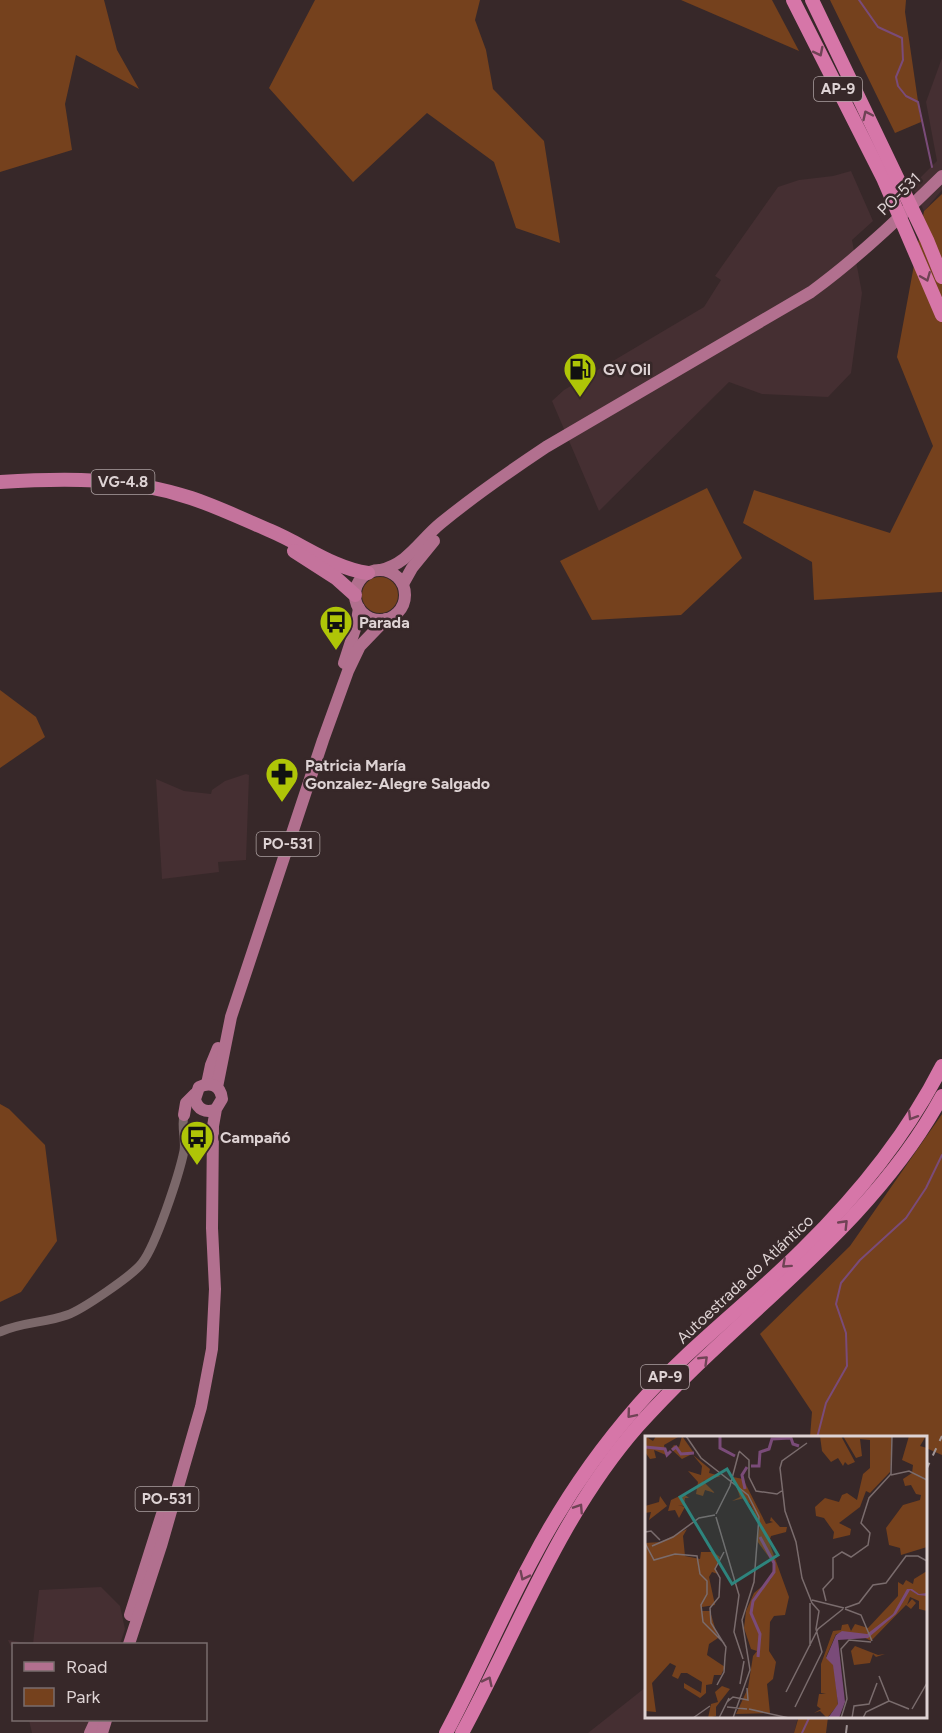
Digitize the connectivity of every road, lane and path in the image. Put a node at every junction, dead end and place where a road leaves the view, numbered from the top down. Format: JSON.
{"nodes":[{"id":1,"x":793,"y":0,"type":"edge"},
{"id":2,"x":812,"y":0,"type":"edge"},
{"id":3,"x":887,"y":173,"type":"junction"},
{"id":4,"x":942,"y":176,"type":"edge"},
{"id":5,"x":942,"y":277,"type":"edge"},
{"id":6,"x":942,"y":315,"type":"edge"},
{"id":7,"x":0,"y":482,"type":"edge"},
{"id":8,"x":465,"y":506,"type":"junction"},
{"id":9,"x":241,"y":519,"type":"junction"},
{"id":10,"x":374,"y":572,"type":"junction"},
{"id":11,"x":403,"y":584,"type":"junction"},
{"id":12,"x":357,"y":602,"type":"junction"},
{"id":13,"x":386,"y":619,"type":"junction"},
{"id":14,"x":942,"y":1066,"type":"edge"},
{"id":15,"x":211,"y":1085,"type":"junction"},
{"id":16,"x":195,"y":1094,"type":"junction"},
{"id":17,"x":942,"y":1096,"type":"edge"},
{"id":18,"x":207,"y":1109,"type":"junction"},
{"id":19,"x":184,"y":1115,"type":"junction"},
{"id":20,"x":0,"y":1332,"type":"edge"},
{"id":21,"x":127,"y":1643,"type":"edge"},
{"id":22,"x":446,"y":1733,"type":"edge"},
{"id":23,"x":462,"y":1733,"type":"edge"}],
"edges":[{"from":1,"to":3,"type":"highway","number":"AP-9","one_way":true},
{"from":3,"to":2,"type":"highway","number":"AP-9","one_way":true},
{"from":3,"to":5,"type":"highway","number":"AP-9"},
{"from":3,"to":6,"type":"highway","number":"AP-9","one_way":true},
{"from":4,"to":8,"type":"main road","name":"PO-531","number":"PO-531"},
{"from":7,"to":9,"type":"highway","number":"VG-4.8"},
{"from":8,"to":10,"type":"main road","number":"PO-531"},
{"from":8,"to":11,"type":"main road","number":"PO-531"},
{"from":9,"to":10,"type":"highway","number":"VG-4.8"},
{"from":9,"to":12,"type":"highway","number":"VG-4.8"},
{"from":10,"to":11,"type":"main road"},
{"from":10,"to":12,"type":"main road","number":"PO-531"},
{"from":11,"to":13,"type":"main road","number":"PO-531"},
{"from":12,"to":13,"type":"main road"},
{"from":12,"to":15,"type":"main road","number":"PO-531"},
{"from":13,"to":15,"type":"main road","number":"PO-531"},
{"from":14,"to":22,"type":"highway","name":"Autoestrada do Atlántico","number":"AP-9","one_way":true},
{"from":15,"to":16,"type":"main road"},
{"from":15,"to":18,"type":"main road","number":"PO-531"},
{"from":16,"to":18,"type":"main road","number":"PO-531"},
{"from":16,"to":19,"type":"main road"},
{"from":23,"to":17,"type":"highway","name":"Autoestrada do Atlántico","number":"AP-9","one_way":true},
{"from":18,"to":19,"type":"main road"},
{"from":18,"to":21,"type":"main road","number":"PO-531"},
{"from":19,"to":20,"type":"street"}]}
